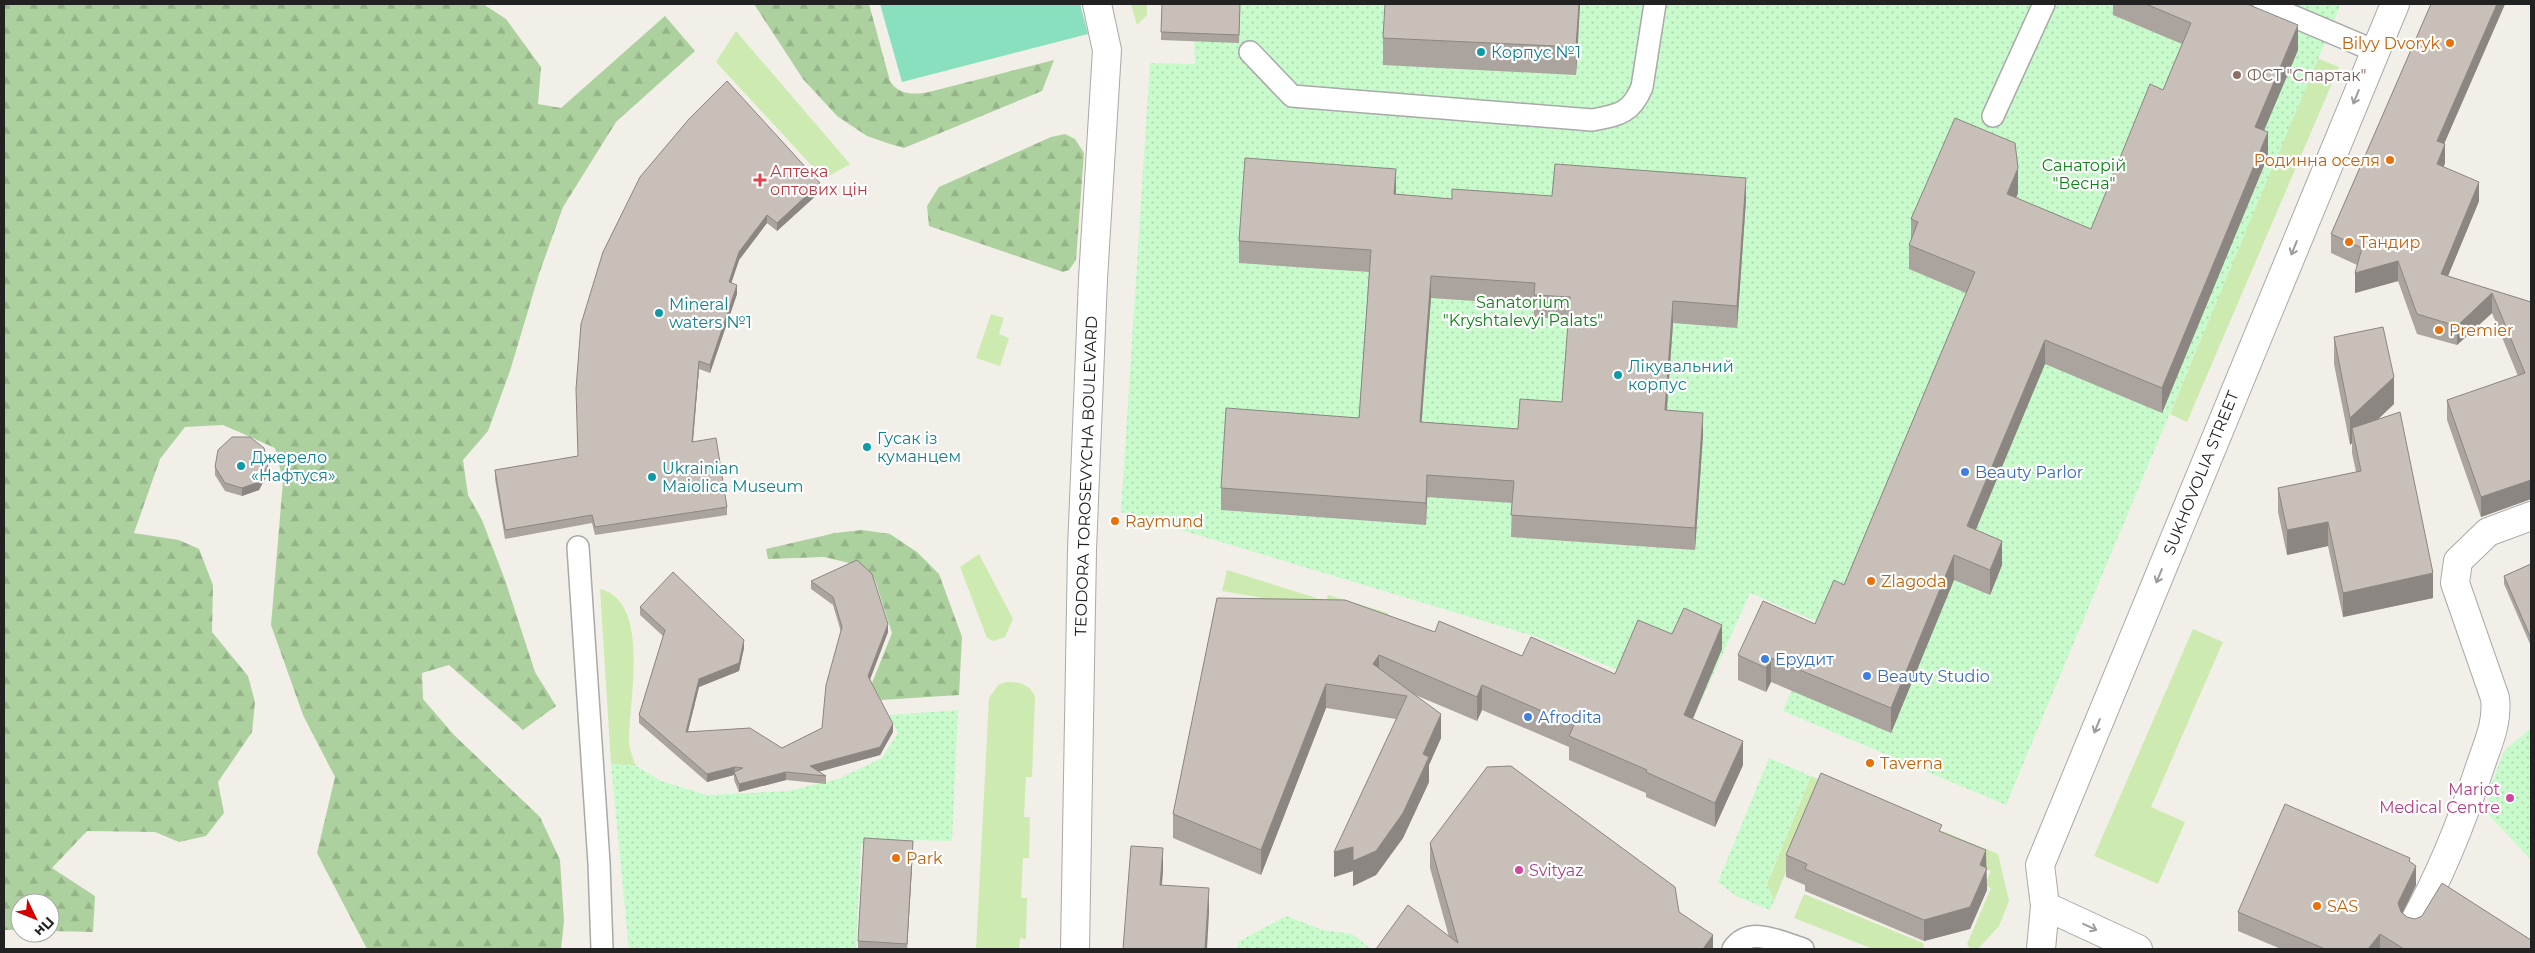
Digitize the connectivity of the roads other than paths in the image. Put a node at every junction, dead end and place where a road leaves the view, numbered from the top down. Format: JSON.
{"nodes":[{"id":1,"x":1098,"y":4,"type":"edge"},
{"id":2,"x":1655,"y":4,"type":"edge"},
{"id":3,"x":2044,"y":4,"type":"edge"},
{"id":4,"x":2264,"y":4,"type":"edge"},
{"id":5,"x":2395,"y":4,"type":"edge"},
{"id":6,"x":2375,"y":51,"type":"junction"},
{"id":7,"x":1250,"y":52,"type":"dead end"},
{"id":8,"x":1993,"y":116,"type":"dead end"},
{"id":9,"x":2531,"y":516,"type":"edge"},
{"id":10,"x":578,"y":547,"type":"dead end"},
{"id":11,"x":2045,"y":906,"type":"junction"},
{"id":12,"x":2414,"y":922,"type":"edge"},
{"id":13,"x":602,"y":949,"type":"edge"},
{"id":14,"x":1075,"y":949,"type":"edge"},
{"id":15,"x":1733,"y":949,"type":"edge"},
{"id":16,"x":1803,"y":949,"type":"edge"},
{"id":17,"x":2041,"y":949,"type":"edge"},
{"id":18,"x":2138,"y":949,"type":"edge"}],
"edges":[{"from":1,"to":14,"type":"street","name":"TEODORA TOROSEVYCHA BOULEVARD"},
{"from":2,"to":7,"type":"lane"},
{"from":3,"to":8,"type":"lane"},
{"from":4,"to":6,"type":"lane"},
{"from":5,"to":6,"type":"street","name":"SUKHOVOLIA STREET"},
{"from":6,"to":11,"type":"street","name":"SUKHOVOLIA STREET","one_way":true},
{"from":9,"to":12,"type":"street"},
{"from":10,"to":13,"type":"lane"},
{"from":11,"to":17,"type":"street","name":"SUKHOVOLIA STREET"},
{"from":11,"to":18,"type":"street","one_way":true},
{"from":15,"to":16,"type":"lane"}]}
